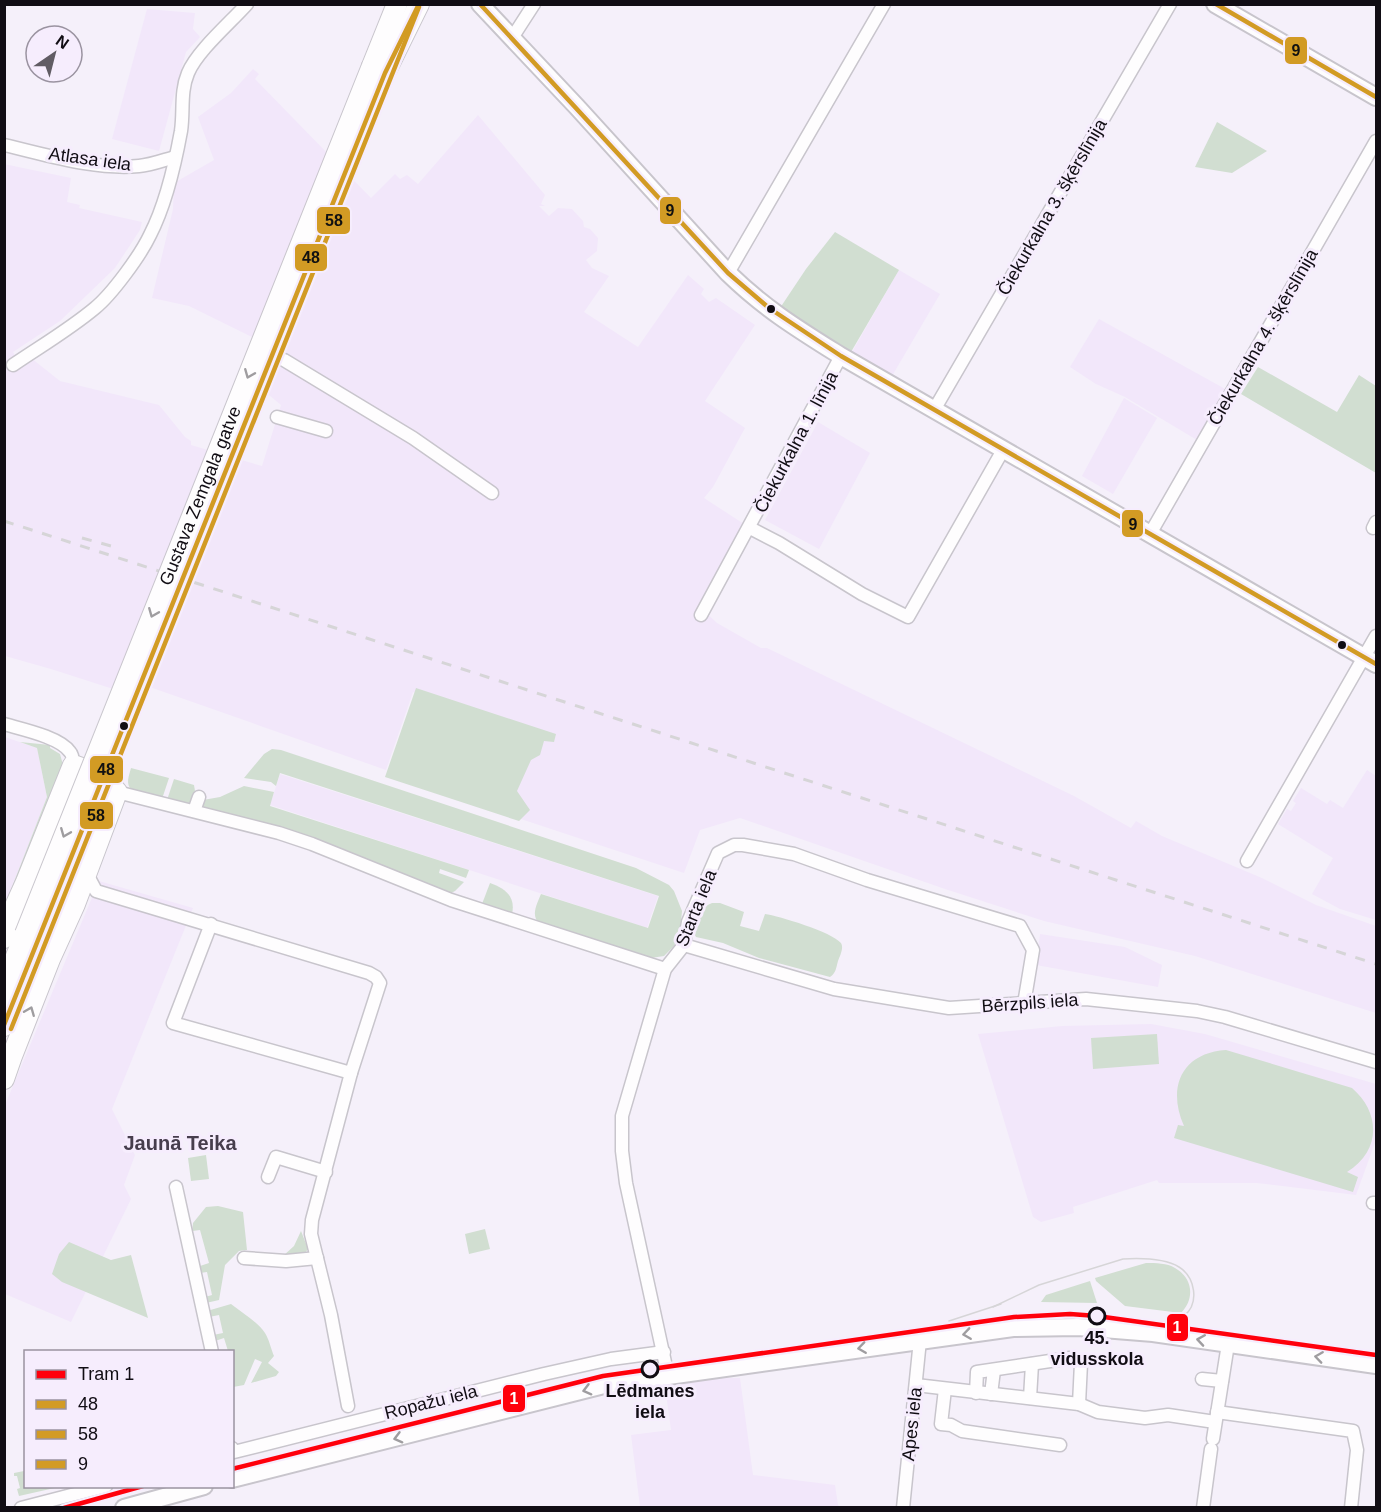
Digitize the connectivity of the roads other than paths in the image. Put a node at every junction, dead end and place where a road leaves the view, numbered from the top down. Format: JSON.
{"nodes":[{"id":1,"x":247,"y":4,"type":"edge"},
{"id":2,"x":390,"y":4,"type":"edge"},
{"id":3,"x":397,"y":4,"type":"edge"},
{"id":4,"x":412,"y":4,"type":"edge"},
{"id":5,"x":419,"y":4,"type":"edge"},
{"id":6,"x":480,"y":4,"type":"edge"},
{"id":7,"x":534,"y":4,"type":"edge"},
{"id":8,"x":884,"y":4,"type":"edge"},
{"id":9,"x":1170,"y":4,"type":"edge"},
{"id":10,"x":1215,"y":4,"type":"edge"},
{"id":11,"x":512,"y":38,"type":"junction"},
{"id":12,"x":378,"y":69,"type":"junction"},
{"id":13,"x":1377,"y":97,"type":"edge"},
{"id":14,"x":1377,"y":141,"type":"edge"},
{"id":15,"x":4,"y":145,"type":"edge"},
{"id":16,"x":175,"y":157,"type":"junction"},
{"id":17,"x":728,"y":273,"type":"junction"},
{"id":18,"x":254,"y":348,"type":"dead end"},
{"id":19,"x":842,"y":356,"type":"junction"},
{"id":20,"x":13,"y":365,"type":"dead end"},
{"id":21,"x":934,"y":410,"type":"junction"},
{"id":22,"x":277,"y":417,"type":"dead end"},
{"id":23,"x":326,"y":431,"type":"dead end"},
{"id":24,"x":1003,"y":450,"type":"junction"},
{"id":25,"x":492,"y":493,"type":"dead end"},
{"id":26,"x":750,"y":528,"type":"junction"},
{"id":27,"x":1150,"y":534,"type":"junction"},
{"id":28,"x":701,"y":615,"type":"dead end"},
{"id":29,"x":1377,"y":636,"type":"edge"},
{"id":30,"x":1370,"y":661,"type":"edge"},
{"id":31,"x":4,"y":724,"type":"edge"},
{"id":32,"x":74,"y":765,"type":"junction"},
{"id":33,"x":117,"y":792,"type":"junction"},
{"id":34,"x":199,"y":797,"type":"dead end"},
{"id":35,"x":194,"y":812,"type":"junction"},
{"id":36,"x":1247,"y":861,"type":"dead end"},
{"id":37,"x":86,"y":872,"type":"junction"},
{"id":38,"x":96,"y":891,"type":"junction"},
{"id":39,"x":75,"y":904,"type":"junction"},
{"id":40,"x":211,"y":924,"type":"junction"},
{"id":41,"x":32,"y":936,"type":"junction"},
{"id":42,"x":4,"y":938,"type":"edge"},
{"id":43,"x":684,"y":945,"type":"junction"},
{"id":44,"x":665,"y":969,"type":"junction"},
{"id":45,"x":4,"y":986,"type":"edge"},
{"id":46,"x":1024,"y":1004,"type":"junction"},
{"id":47,"x":4,"y":1026,"type":"edge"},
{"id":48,"x":1377,"y":1062,"type":"edge"},
{"id":49,"x":351,"y":1073,"type":"junction"},
{"id":50,"x":4,"y":1079,"type":"edge"},
{"id":51,"x":326,"y":1172,"type":"junction"},
{"id":52,"x":268,"y":1177,"type":"dead end"},
{"id":53,"x":176,"y":1187,"type":"dead end"},
{"id":54,"x":244,"y":1258,"type":"dead end"},
{"id":55,"x":317,"y":1258,"type":"junction"},
{"id":56,"x":920,"y":1340,"type":"junction"},
{"id":57,"x":1227,"y":1344,"type":"junction"},
{"id":58,"x":212,"y":1350,"type":"edge"},
{"id":59,"x":664,"y":1352,"type":"junction"},
{"id":60,"x":1032,"y":1364,"type":"junction"},
{"id":61,"x":1377,"y":1365,"type":"edge"},
{"id":62,"x":994,"y":1370,"type":"junction"},
{"id":63,"x":668,"y":1376,"type":"junction"},
{"id":64,"x":1202,"y":1379,"type":"dead end"},
{"id":65,"x":1222,"y":1381,"type":"junction"},
{"id":66,"x":916,"y":1385,"type":"junction"},
{"id":67,"x":945,"y":1389,"type":"junction"},
{"id":68,"x":976,"y":1393,"type":"junction"},
{"id":69,"x":990,"y":1394,"type":"junction"},
{"id":70,"x":1030,"y":1398,"type":"junction"},
{"id":71,"x":1079,"y":1404,"type":"junction"},
{"id":72,"x":348,"y":1406,"type":"dead end"},
{"id":73,"x":1216,"y":1417,"type":"junction"},
{"id":74,"x":1060,"y":1445,"type":"dead end"},
{"id":75,"x":234,"y":1450,"type":"edge"},
{"id":76,"x":234,"y":1478,"type":"edge"},
{"id":77,"x":98,"y":1488,"type":"edge"},
{"id":78,"x":197,"y":1488,"type":"edge"},
{"id":79,"x":21,"y":1508,"type":"edge"},
{"id":80,"x":124,"y":1508,"type":"edge"},
{"id":81,"x":903,"y":1508,"type":"edge"},
{"id":82,"x":1203,"y":1508,"type":"edge"},
{"id":83,"x":1351,"y":1508,"type":"edge"}],
"edges":[{"from":1,"to":16,"type":"street"},
{"from":2,"to":12,"type":"main road"},
{"from":3,"to":12,"type":"main road","name":"Gustava Zemgala gatve"},
{"from":4,"to":12,"type":"main road","name":"Gustava Zemgala gatve"},
{"from":5,"to":12,"type":"main road"},
{"from":6,"to":11,"type":"street","name":"Čiekurkalna 1. līnija"},
{"from":7,"to":11,"type":"street"},
{"from":8,"to":17,"type":"street"},
{"from":9,"to":21,"type":"street","name":"Čiekurkalna 3. šķērslīnija"},
{"from":10,"to":13,"type":"street"},
{"from":11,"to":17,"type":"street","name":"Čiekurkalna 1. līnija"},
{"from":12,"to":41,"type":"main road","name":"Gustava Zemgala gatve","bridge":true},
{"from":14,"to":27,"type":"street","name":"Čiekurkalna 4. šķērslīnija"},
{"from":15,"to":16,"type":"street","name":"Atlasa iela"},
{"from":16,"to":20,"type":"street"},
{"from":17,"to":19,"type":"street","name":"Čiekurkalna 1. līnija"},
{"from":18,"to":25,"type":"street"},
{"from":19,"to":21,"type":"street","name":"Čiekurkalna 1. līnija"},
{"from":19,"to":26,"type":"street","name":"Čiekurkalna 1. līnija"},
{"from":21,"to":24,"type":"street","name":"Čiekurkalna 1. līnija"},
{"from":22,"to":23,"type":"street"},
{"from":24,"to":26,"type":"street"},
{"from":24,"to":27,"type":"street","name":"Čiekurkalna 1. līnija"},
{"from":26,"to":28,"type":"street","name":"Čiekurkalna 1. līnija"},
{"from":27,"to":30,"type":"street","name":"Čiekurkalna 1. līnija"},
{"from":29,"to":30,"type":"street"},
{"from":30,"to":36,"type":"street"},
{"from":31,"to":32,"type":"street"},
{"from":32,"to":33,"type":"main road"},
{"from":32,"to":42,"type":"main road"},
{"from":33,"to":35,"type":"street"},
{"from":33,"to":37,"type":"main road"},
{"from":34,"to":35,"type":"street"},
{"from":35,"to":44,"type":"street"},
{"from":37,"to":38,"type":"street"},
{"from":37,"to":39,"type":"main road"},
{"from":38,"to":39,"type":"street"},
{"from":38,"to":40,"type":"street"},
{"from":50,"to":39,"type":"main road","one_way":true},
{"from":40,"to":49,"type":"street"},
{"from":40,"to":49,"type":"street"},
{"from":41,"to":45,"type":"main road","name":"Gustava Zemgala gatve"},
{"from":41,"to":47,"type":"main road","name":"Gustava Zemgala gatve"},
{"from":43,"to":44,"type":"street","name":"Starta iela"},
{"from":43,"to":46,"type":"street","name":"Bērzpils iela"},
{"from":43,"to":46,"type":"street","name":"Starta iela"},
{"from":44,"to":59,"type":"street"},
{"from":46,"to":48,"type":"street","name":"Bērzpils iela"},
{"from":49,"to":51,"type":"street"},
{"from":51,"to":52,"type":"street"},
{"from":51,"to":55,"type":"street"},
{"from":53,"to":58,"type":"street"},
{"from":54,"to":55,"type":"street"},
{"from":55,"to":72,"type":"street"},
{"from":57,"to":56,"type":"street","name":"Ropažu iela","one_way":true},
{"from":56,"to":63,"type":"street","name":"Ropažu iela","one_way":true},
{"from":56,"to":66,"type":"street","name":"Apes iela"},
{"from":61,"to":57,"type":"street","name":"Ropažu iela","one_way":true},
{"from":57,"to":65,"type":"street"},
{"from":59,"to":63,"type":"street"},
{"from":59,"to":75,"type":"street","name":"Ropažu iela"},
{"from":60,"to":62,"type":"street"},
{"from":60,"to":70,"type":"street"},
{"from":60,"to":71,"type":"street"},
{"from":62,"to":68,"type":"street"},
{"from":62,"to":69,"type":"street"},
{"from":63,"to":76,"type":"street","name":"Ropažu iela","one_way":true},
{"from":64,"to":65,"type":"street"},
{"from":65,"to":73,"type":"street"},
{"from":66,"to":67,"type":"street"},
{"from":66,"to":81,"type":"street","name":"Apes iela"},
{"from":67,"to":68,"type":"street"},
{"from":67,"to":74,"type":"street"},
{"from":68,"to":69,"type":"street"},
{"from":69,"to":70,"type":"street"},
{"from":70,"to":71,"type":"street"},
{"from":71,"to":73,"type":"street"},
{"from":73,"to":82,"type":"street"},
{"from":73,"to":83,"type":"street"},
{"from":77,"to":79,"type":"street"},
{"from":78,"to":80,"type":"street"}]}
